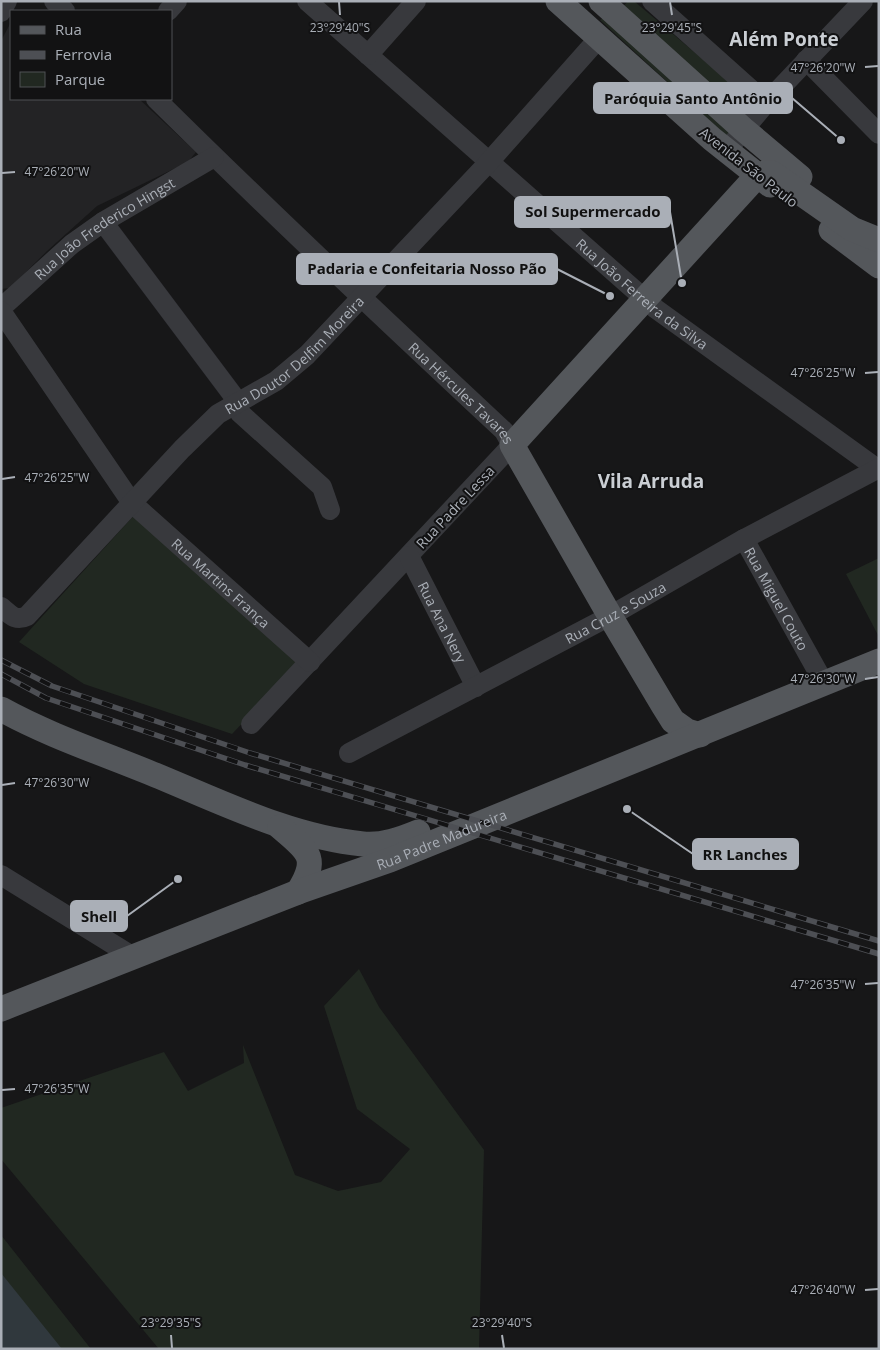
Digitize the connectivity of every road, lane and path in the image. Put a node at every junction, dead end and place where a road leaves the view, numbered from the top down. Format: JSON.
{"nodes":[{"id":1,"x":7,"y":1,"type":"edge"},
{"id":2,"x":54,"y":1,"type":"edge"},
{"id":3,"x":307,"y":1,"type":"edge"},
{"id":4,"x":416,"y":1,"type":"edge"},
{"id":5,"x":558,"y":1,"type":"edge"},
{"id":6,"x":601,"y":1,"type":"edge"},
{"id":7,"x":652,"y":1,"type":"edge"},
{"id":8,"x":863,"y":1,"type":"edge"},
{"id":9,"x":64,"y":10,"type":"edge"},
{"id":10,"x":1,"y":12,"type":"edge"},
{"id":11,"x":599,"y":38,"type":"junction"},
{"id":12,"x":368,"y":55,"type":"junction"},
{"id":13,"x":806,"y":60,"type":"junction"},
{"id":14,"x":157,"y":100,"type":"edge"},
{"id":15,"x":766,"y":103,"type":"junction"},
{"id":16,"x":743,"y":129,"type":"junction"},
{"id":17,"x":879,"y":134,"type":"edge"},
{"id":18,"x":727,"y":150,"type":"junction"},
{"id":19,"x":214,"y":157,"type":"junction"},
{"id":20,"x":488,"y":163,"type":"junction"},
{"id":21,"x":757,"y":176,"type":"junction"},
{"id":22,"x":103,"y":222,"type":"junction"},
{"id":23,"x":879,"y":240,"type":"edge"},
{"id":24,"x":879,"y":266,"type":"edge"},
{"id":25,"x":362,"y":298,"type":"junction"},
{"id":26,"x":644,"y":299,"type":"junction"},
{"id":27,"x":1,"y":310,"type":"edge"},
{"id":28,"x":235,"y":403,"type":"junction"},
{"id":29,"x":512,"y":445,"type":"junction"},
{"id":30,"x":878,"y":469,"type":"edge"},
{"id":31,"x":132,"y":503,"type":"junction"},
{"id":32,"x":330,"y":510,"type":"dead end"},
{"id":33,"x":744,"y":539,"type":"junction"},
{"id":34,"x":410,"y":556,"type":"junction"},
{"id":35,"x":1,"y":607,"type":"edge"},
{"id":36,"x":610,"y":616,"type":"junction"},
{"id":37,"x":879,"y":661,"type":"edge"},
{"id":38,"x":310,"y":662,"type":"junction"},
{"id":39,"x":824,"y":683,"type":"junction"},
{"id":40,"x":476,"y":687,"type":"junction"},
{"id":41,"x":1,"y":692,"type":"edge"},
{"id":42,"x":662,"y":705,"type":"junction"},
{"id":43,"x":1,"y":709,"type":"edge"},
{"id":44,"x":251,"y":724,"type":"dead end"},
{"id":45,"x":700,"y":735,"type":"junction"},
{"id":46,"x":82,"y":745,"type":"junction"},
{"id":47,"x":349,"y":753,"type":"dead end"},
{"id":48,"x":277,"y":824,"type":"junction"},
{"id":49,"x":1,"y":875,"type":"edge"},
{"id":50,"x":298,"y":892,"type":"junction"},
{"id":51,"x":132,"y":956,"type":"junction"},
{"id":52,"x":1,"y":1009,"type":"edge"}],
"edges":[{"from":1,"to":10,"type":"street"},
{"from":2,"to":9,"type":"street"},
{"from":3,"to":12,"type":"street","name":"Rua João Ferreira da Silva"},
{"from":4,"to":12,"type":"street"},
{"from":5,"to":11,"type":"main road","name":"Avenida São Paulo"},
{"from":6,"to":16,"type":"main road","name":"Avenida São Paulo"},
{"from":7,"to":15,"type":"street"},
{"from":8,"to":13,"type":"street"},
{"from":11,"to":18,"type":"main road","name":"Avenida São Paulo"},
{"from":11,"to":20,"type":"street","name":"Rua Doutor Delfim Moreira"},
{"from":12,"to":20,"type":"street","name":"Rua João Ferreira da Silva"},
{"from":13,"to":15,"type":"street"},
{"from":13,"to":17,"type":"street"},
{"from":14,"to":19,"type":"street","name":"Rua Hércules Tavares"},
{"from":15,"to":16,"type":"street"},
{"from":16,"to":18,"type":"street"},
{"from":16,"to":23,"type":"main road","name":"Avenida São Paulo"},
{"from":18,"to":21,"type":"main road","name":"Avenida São Paulo"},
{"from":19,"to":22,"type":"street","name":"Rua João Frederico Hingst"},
{"from":19,"to":25,"type":"street","name":"Rua Hércules Tavares"},
{"from":20,"to":25,"type":"street","name":"Rua Doutor Delfim Moreira"},
{"from":20,"to":26,"type":"street","name":"Rua João Ferreira da Silva"},
{"from":21,"to":23,"type":"main road"},
{"from":21,"to":24,"type":"main road","name":"Avenida São Paulo"},
{"from":21,"to":26,"type":"main road","name":"Rua Padre Lessa"},
{"from":22,"to":27,"type":"street","name":"Rua João Frederico Hingst"},
{"from":22,"to":28,"type":"street"},
{"from":25,"to":28,"type":"street","name":"Rua Doutor Delfim Moreira"},
{"from":25,"to":29,"type":"street","name":"Rua Hércules Tavares"},
{"from":26,"to":29,"type":"main road","name":"Rua Padre Lessa"},
{"from":26,"to":30,"type":"street","name":"Rua João Ferreira da Silva"},
{"from":27,"to":31,"type":"street","name":"Rua Martins França"},
{"from":28,"to":31,"type":"street","name":"Rua Doutor Delfim Moreira"},
{"from":28,"to":32,"type":"street"},
{"from":29,"to":34,"type":"street","name":"Rua Padre Lessa"},
{"from":29,"to":36,"type":"main road","name":"Rua Hércules Tavares"},
{"from":30,"to":33,"type":"street","name":"Rua Cruz e Souza"},
{"from":31,"to":35,"type":"street","name":"Rua Doutor Delfim Moreira"},
{"from":31,"to":38,"type":"street","name":"Rua Martins França"},
{"from":33,"to":36,"type":"street","name":"Rua Cruz e Souza"},
{"from":33,"to":39,"type":"street","name":"Rua Miguel Couto"},
{"from":34,"to":38,"type":"street","name":"Rua Padre Lessa"},
{"from":34,"to":40,"type":"street","name":"Rua Ana Nery"},
{"from":36,"to":40,"type":"street","name":"Rua Cruz e Souza"},
{"from":36,"to":42,"type":"main road","name":"Rua Hércules Tavares"},
{"from":37,"to":39,"type":"main road","name":"Rua Padre Madureira"},
{"from":38,"to":44,"type":"street","name":"Rua Padre Lessa"},
{"from":39,"to":45,"type":"main road","name":"Rua Padre Madureira"},
{"from":40,"to":47,"type":"street","name":"Rua Cruz e Souza"},
{"from":41,"to":46,"type":"main road"},
{"from":42,"to":45,"type":"main road","name":"Rua Hércules Tavares"},
{"from":42,"to":48,"type":"main road","name":"Rua Padre Madureira"},
{"from":43,"to":46,"type":"main road"},
{"from":45,"to":50,"type":"main road","name":"Rua Padre Madureira"},
{"from":46,"to":48,"type":"main road"},
{"from":48,"to":50,"type":"main road"},
{"from":49,"to":51,"type":"street"},
{"from":50,"to":51,"type":"main road","name":"Rua Padre Madureira"},
{"from":51,"to":52,"type":"main road","name":"Rua Padre Madureira"}]}
